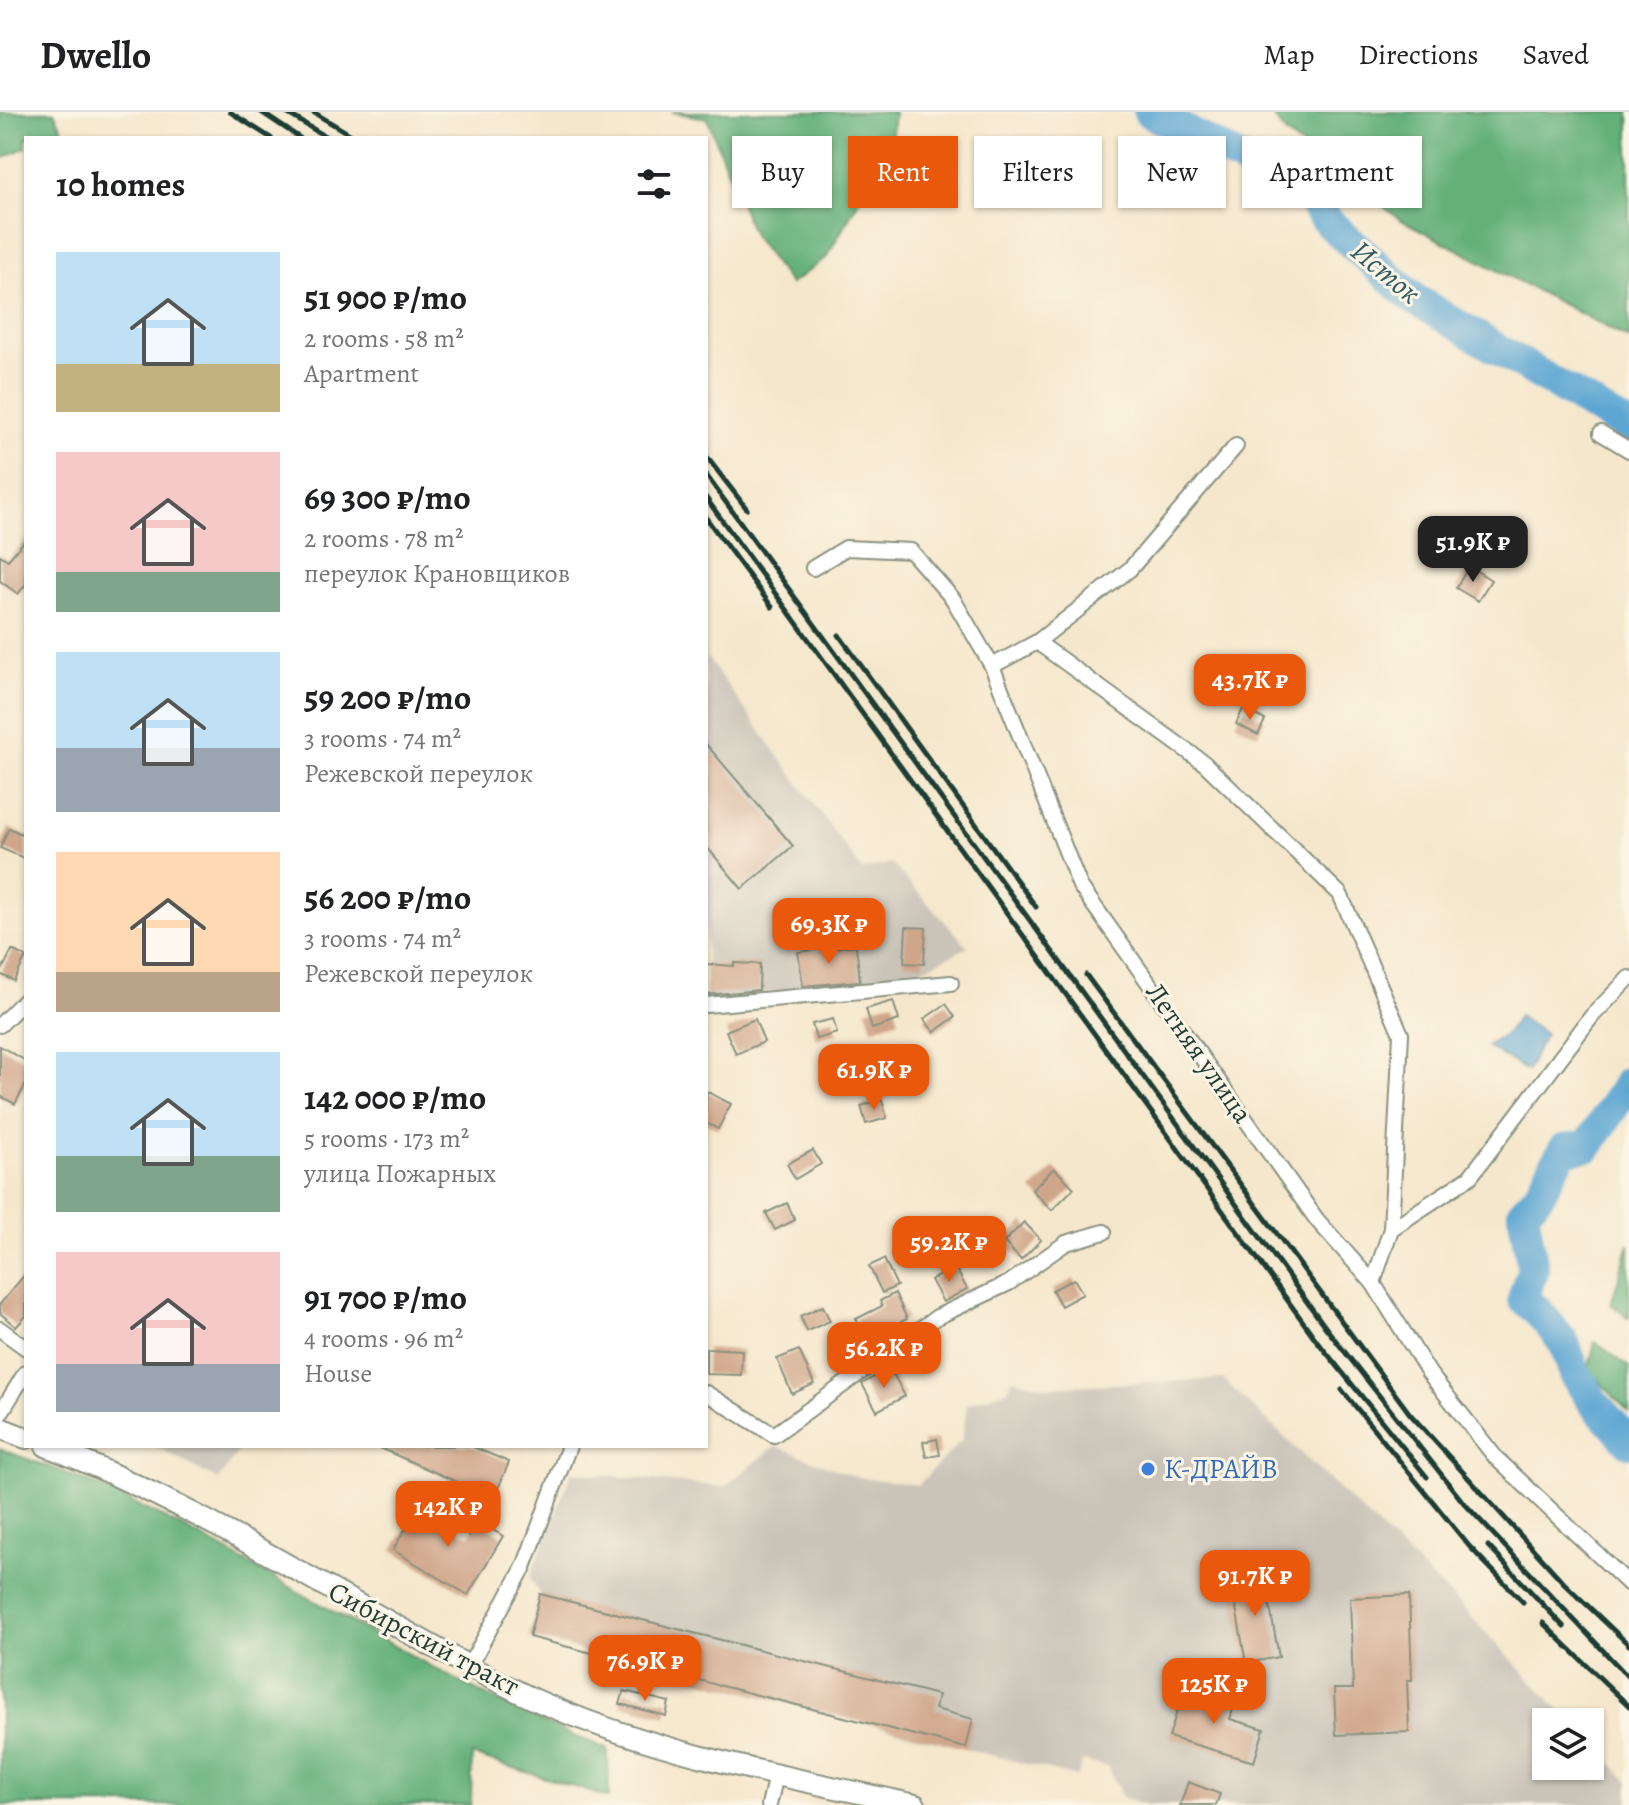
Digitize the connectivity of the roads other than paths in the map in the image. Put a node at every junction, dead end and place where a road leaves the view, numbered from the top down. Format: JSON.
{"nodes":[{"id":1,"x":1601,"y":433,"type":"dead end"},
{"id":2,"x":1236,"y":446,"type":"dead end"},
{"id":3,"x":1629,"y":450,"type":"edge"},
{"id":4,"x":813,"y":568,"type":"dead end"},
{"id":5,"x":1037,"y":642,"type":"junction"},
{"id":6,"x":992,"y":666,"type":"junction"},
{"id":7,"x":1629,"y":978,"type":"edge"},
{"id":8,"x":951,"y":983,"type":"dead end"},
{"id":9,"x":24,"y":1001,"type":"edge"},
{"id":10,"x":708,"y":1005,"type":"edge"},
{"id":11,"x":0,"y":1025,"type":"edge"},
{"id":12,"x":1391,"y":1229,"type":"junction"},
{"id":13,"x":1104,"y":1232,"type":"dead end"},
{"id":14,"x":1373,"y":1283,"type":"junction"},
{"id":15,"x":0,"y":1329,"type":"edge"},
{"id":16,"x":24,"y":1347,"type":"edge"},
{"id":17,"x":24,"y":1375,"type":"edge"},
{"id":18,"x":708,"y":1394,"type":"edge"},
{"id":19,"x":0,"y":1414,"type":"edge"},
{"id":20,"x":0,"y":1428,"type":"edge"},
{"id":21,"x":24,"y":1437,"type":"edge"},
{"id":22,"x":51,"y":1448,"type":"edge"},
{"id":23,"x":568,"y":1448,"type":"edge"},
{"id":24,"x":1629,"y":1584,"type":"edge"},
{"id":25,"x":469,"y":1666,"type":"junction"},
{"id":26,"x":776,"y":1775,"type":"junction"},
{"id":27,"x":769,"y":1805,"type":"edge"},
{"id":28,"x":915,"y":1805,"type":"edge"}],
"edges":[{"from":1,"to":3,"type":"street"},
{"from":2,"to":5,"type":"street"},
{"from":4,"to":6,"type":"street","name":"Летняя улица"},
{"from":5,"to":6,"type":"street"},
{"from":5,"to":12,"type":"street"},
{"from":6,"to":14,"type":"street","name":"Летняя улица"},
{"from":7,"to":12,"type":"street"},
{"from":8,"to":10,"type":"street"},
{"from":9,"to":11,"type":"street"},
{"from":12,"to":14,"type":"street"},
{"from":13,"to":18,"type":"street"},
{"from":14,"to":24,"type":"street","name":"Летняя улица"},
{"from":15,"to":16,"type":"street"},
{"from":17,"to":19,"type":"street"},
{"from":20,"to":21,"type":"main road"},
{"from":22,"to":25,"type":"main road","name":"Сибирский тракт"},
{"from":23,"to":25,"type":"street"},
{"from":25,"to":26,"type":"main road","name":"Сибирский тракт"},
{"from":26,"to":27,"type":"street"},
{"from":26,"to":28,"type":"main road","name":"Сибирский тракт"}]}
